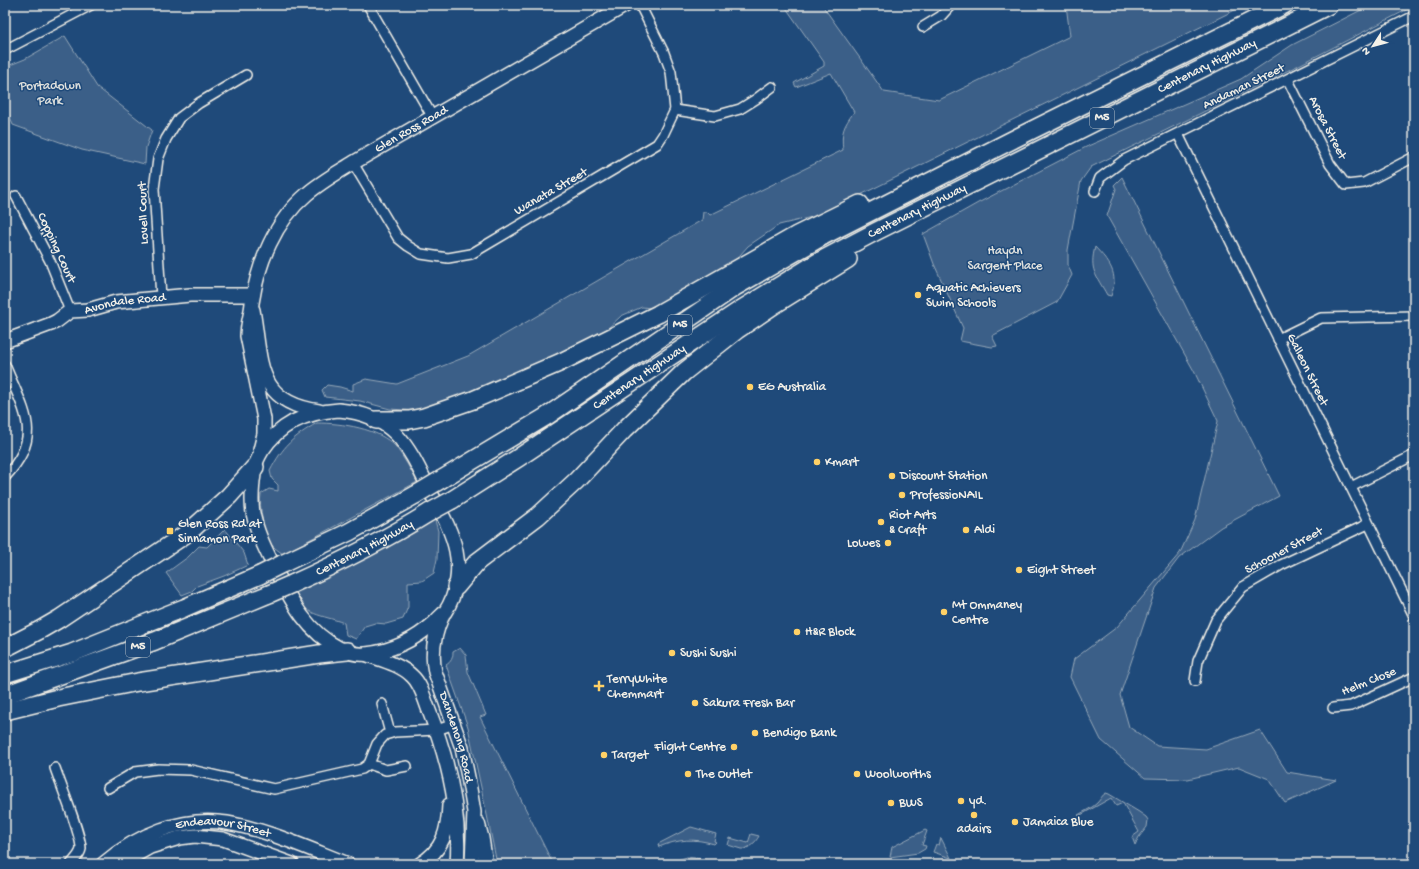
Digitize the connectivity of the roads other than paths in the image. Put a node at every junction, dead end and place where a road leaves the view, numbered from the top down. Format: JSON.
{"nodes":[{"id":1,"x":90,"y":5,"type":"edge"},
{"id":2,"x":368,"y":5,"type":"edge"},
{"id":3,"x":626,"y":5,"type":"edge"},
{"id":4,"x":640,"y":5,"type":"edge"},
{"id":5,"x":951,"y":5,"type":"edge"},
{"id":6,"x":1284,"y":5,"type":"edge"},
{"id":7,"x":1329,"y":5,"type":"edge"},
{"id":8,"x":1414,"y":16,"type":"edge"},
{"id":9,"x":923,"y":27,"type":"dead end"},
{"id":10,"x":5,"y":50,"type":"edge"},
{"id":11,"x":246,"y":75,"type":"dead end"},
{"id":12,"x":1288,"y":80,"type":"junction"},
{"id":13,"x":772,"y":87,"type":"dead end"},
{"id":14,"x":675,"y":110,"type":"junction"},
{"id":15,"x":432,"y":116,"type":"junction"},
{"id":16,"x":1178,"y":134,"type":"junction"},
{"id":17,"x":1414,"y":157,"type":"edge"},
{"id":18,"x":353,"y":163,"type":"junction"},
{"id":19,"x":926,"y":184,"type":"junction"},
{"id":20,"x":1095,"y":191,"type":"dead end"},
{"id":21,"x":16,"y":196,"type":"dead end"},
{"id":22,"x":875,"y":232,"type":"junction"},
{"id":23,"x":161,"y":297,"type":"junction"},
{"id":24,"x":253,"y":300,"type":"junction"},
{"id":25,"x":70,"y":311,"type":"junction"},
{"id":26,"x":1414,"y":316,"type":"edge"},
{"id":27,"x":1278,"y":340,"type":"junction"},
{"id":28,"x":5,"y":341,"type":"edge"},
{"id":29,"x":5,"y":366,"type":"edge"},
{"id":30,"x":323,"y":411,"type":"junction"},
{"id":31,"x":376,"y":420,"type":"junction"},
{"id":32,"x":1414,"y":456,"type":"edge"},
{"id":33,"x":257,"y":462,"type":"junction"},
{"id":34,"x":5,"y":477,"type":"edge"},
{"id":35,"x":1351,"y":487,"type":"junction"},
{"id":36,"x":1368,"y":524,"type":"junction"},
{"id":37,"x":456,"y":586,"type":"junction"},
{"id":38,"x":444,"y":613,"type":"junction"},
{"id":39,"x":1414,"y":616,"type":"edge"},
{"id":40,"x":5,"y":648,"type":"edge"},
{"id":41,"x":347,"y":651,"type":"junction"},
{"id":42,"x":365,"y":654,"type":"junction"},
{"id":43,"x":5,"y":674,"type":"edge"},
{"id":44,"x":1414,"y":677,"type":"edge"},
{"id":45,"x":1195,"y":681,"type":"dead end"},
{"id":46,"x":5,"y":695,"type":"edge"},
{"id":47,"x":382,"y":704,"type":"dead end"},
{"id":48,"x":1333,"y":708,"type":"dead end"},
{"id":49,"x":5,"y":711,"type":"edge"},
{"id":50,"x":454,"y":724,"type":"junction"},
{"id":51,"x":436,"y":730,"type":"junction"},
{"id":52,"x":390,"y":733,"type":"junction"},
{"id":53,"x":369,"y":764,"type":"junction"},
{"id":54,"x":407,"y":766,"type":"dead end"},
{"id":55,"x":55,"y":768,"type":"dead end"},
{"id":56,"x":451,"y":782,"type":"junction"},
{"id":57,"x":108,"y":788,"type":"dead end"},
{"id":58,"x":474,"y":812,"type":"junction"},
{"id":59,"x":71,"y":864,"type":"edge"},
{"id":60,"x":103,"y":864,"type":"edge"},
{"id":61,"x":120,"y":864,"type":"edge"},
{"id":62,"x":292,"y":864,"type":"edge"},
{"id":63,"x":348,"y":864,"type":"edge"},
{"id":64,"x":420,"y":864,"type":"edge"},
{"id":65,"x":457,"y":864,"type":"edge"},
{"id":66,"x":472,"y":864,"type":"edge"},
{"id":67,"x":486,"y":864,"type":"edge"}],
"edges":[{"from":1,"to":10,"type":"street"},
{"from":2,"to":15,"type":"street"},
{"from":3,"to":15,"type":"main road","name":"Glen Ross Road"},
{"from":4,"to":14,"type":"street"},
{"from":5,"to":9,"type":"street"},
{"from":6,"to":19,"type":"highway","name":"Centenary Highway","number":"M5"},
{"from":7,"to":22,"type":"highway","name":"Centenary Highway","number":"M5"},
{"from":8,"to":12,"type":"street","name":"Andaman Street"},
{"from":11,"to":23,"type":"street","name":"Lovell Court"},
{"from":12,"to":16,"type":"street","name":"Andaman Street"},
{"from":12,"to":17,"type":"street","name":"Arosa Street"},
{"from":13,"to":14,"type":"street"},
{"from":14,"to":18,"type":"street","name":"Wanata Street"},
{"from":15,"to":18,"type":"main road","name":"Glen Ross Road"},
{"from":16,"to":20,"type":"street","name":"Andaman Street"},
{"from":16,"to":27,"type":"street","name":"Galleon Street"},
{"from":18,"to":24,"type":"main road","name":"Glen Ross Road"},
{"from":19,"to":31,"type":"highway"},
{"from":19,"to":43,"type":"highway","name":"Centenary Highway","number":"M5","bridge":true},
{"from":21,"to":25,"type":"street","name":"Copping Court"},
{"from":22,"to":37,"type":"highway"},
{"from":22,"to":46,"type":"highway","name":"Centenary Highway","number":"M5","bridge":true},
{"from":23,"to":24,"type":"main road","name":"Avondale Road"},
{"from":23,"to":25,"type":"main road","name":"Avondale Road"},
{"from":24,"to":30,"type":"main road","name":"Glen Ross Road"},
{"from":24,"to":33,"type":"main road","name":"Glen Ross Road"},
{"from":25,"to":28,"type":"main road","name":"Avondale Road"},
{"from":26,"to":27,"type":"street"},
{"from":27,"to":35,"type":"street","name":"Galleon Street"},
{"from":29,"to":34,"type":"street"},
{"from":30,"to":31,"type":"main road","name":"Dandenong Road"},
{"from":30,"to":33,"type":"main road"},
{"from":31,"to":37,"type":"main road","name":"Dandenong Road"},
{"from":32,"to":35,"type":"street"},
{"from":33,"to":40,"type":"highway"},
{"from":33,"to":41,"type":"main road","name":"Glen Ross Road"},
{"from":35,"to":36,"type":"street","name":"Galleon Street"},
{"from":36,"to":39,"type":"street","name":"Galleon Street"},
{"from":36,"to":45,"type":"street","name":"Schooner Street"},
{"from":37,"to":38,"type":"main road","name":"Dandenong Road"},
{"from":38,"to":42,"type":"main road"},
{"from":38,"to":50,"type":"main road","name":"Dandenong Road"},
{"from":41,"to":42,"type":"main road","name":"Glen Ross Road"},
{"from":41,"to":49,"type":"highway"},
{"from":42,"to":51,"type":"main road","name":"Dandenong Road"},
{"from":44,"to":48,"type":"street","name":"Helm Close"},
{"from":47,"to":52,"type":"street"},
{"from":50,"to":51,"type":"street"},
{"from":50,"to":58,"type":"main road","name":"Dandenong Road"},
{"from":51,"to":52,"type":"street"},
{"from":51,"to":56,"type":"main road","name":"Dandenong Road"},
{"from":52,"to":53,"type":"street"},
{"from":53,"to":54,"type":"street"},
{"from":53,"to":57,"type":"street"},
{"from":55,"to":59,"type":"street"},
{"from":56,"to":64,"type":"main road"},
{"from":56,"to":65,"type":"main road","name":"Dandenong Road"},
{"from":58,"to":66,"type":"main road","name":"Dandenong Road"},
{"from":58,"to":67,"type":"main road"},
{"from":60,"to":63,"type":"main road","name":"Endeavour Street"},
{"from":61,"to":62,"type":"main road","name":"Endeavour Street"}]}
